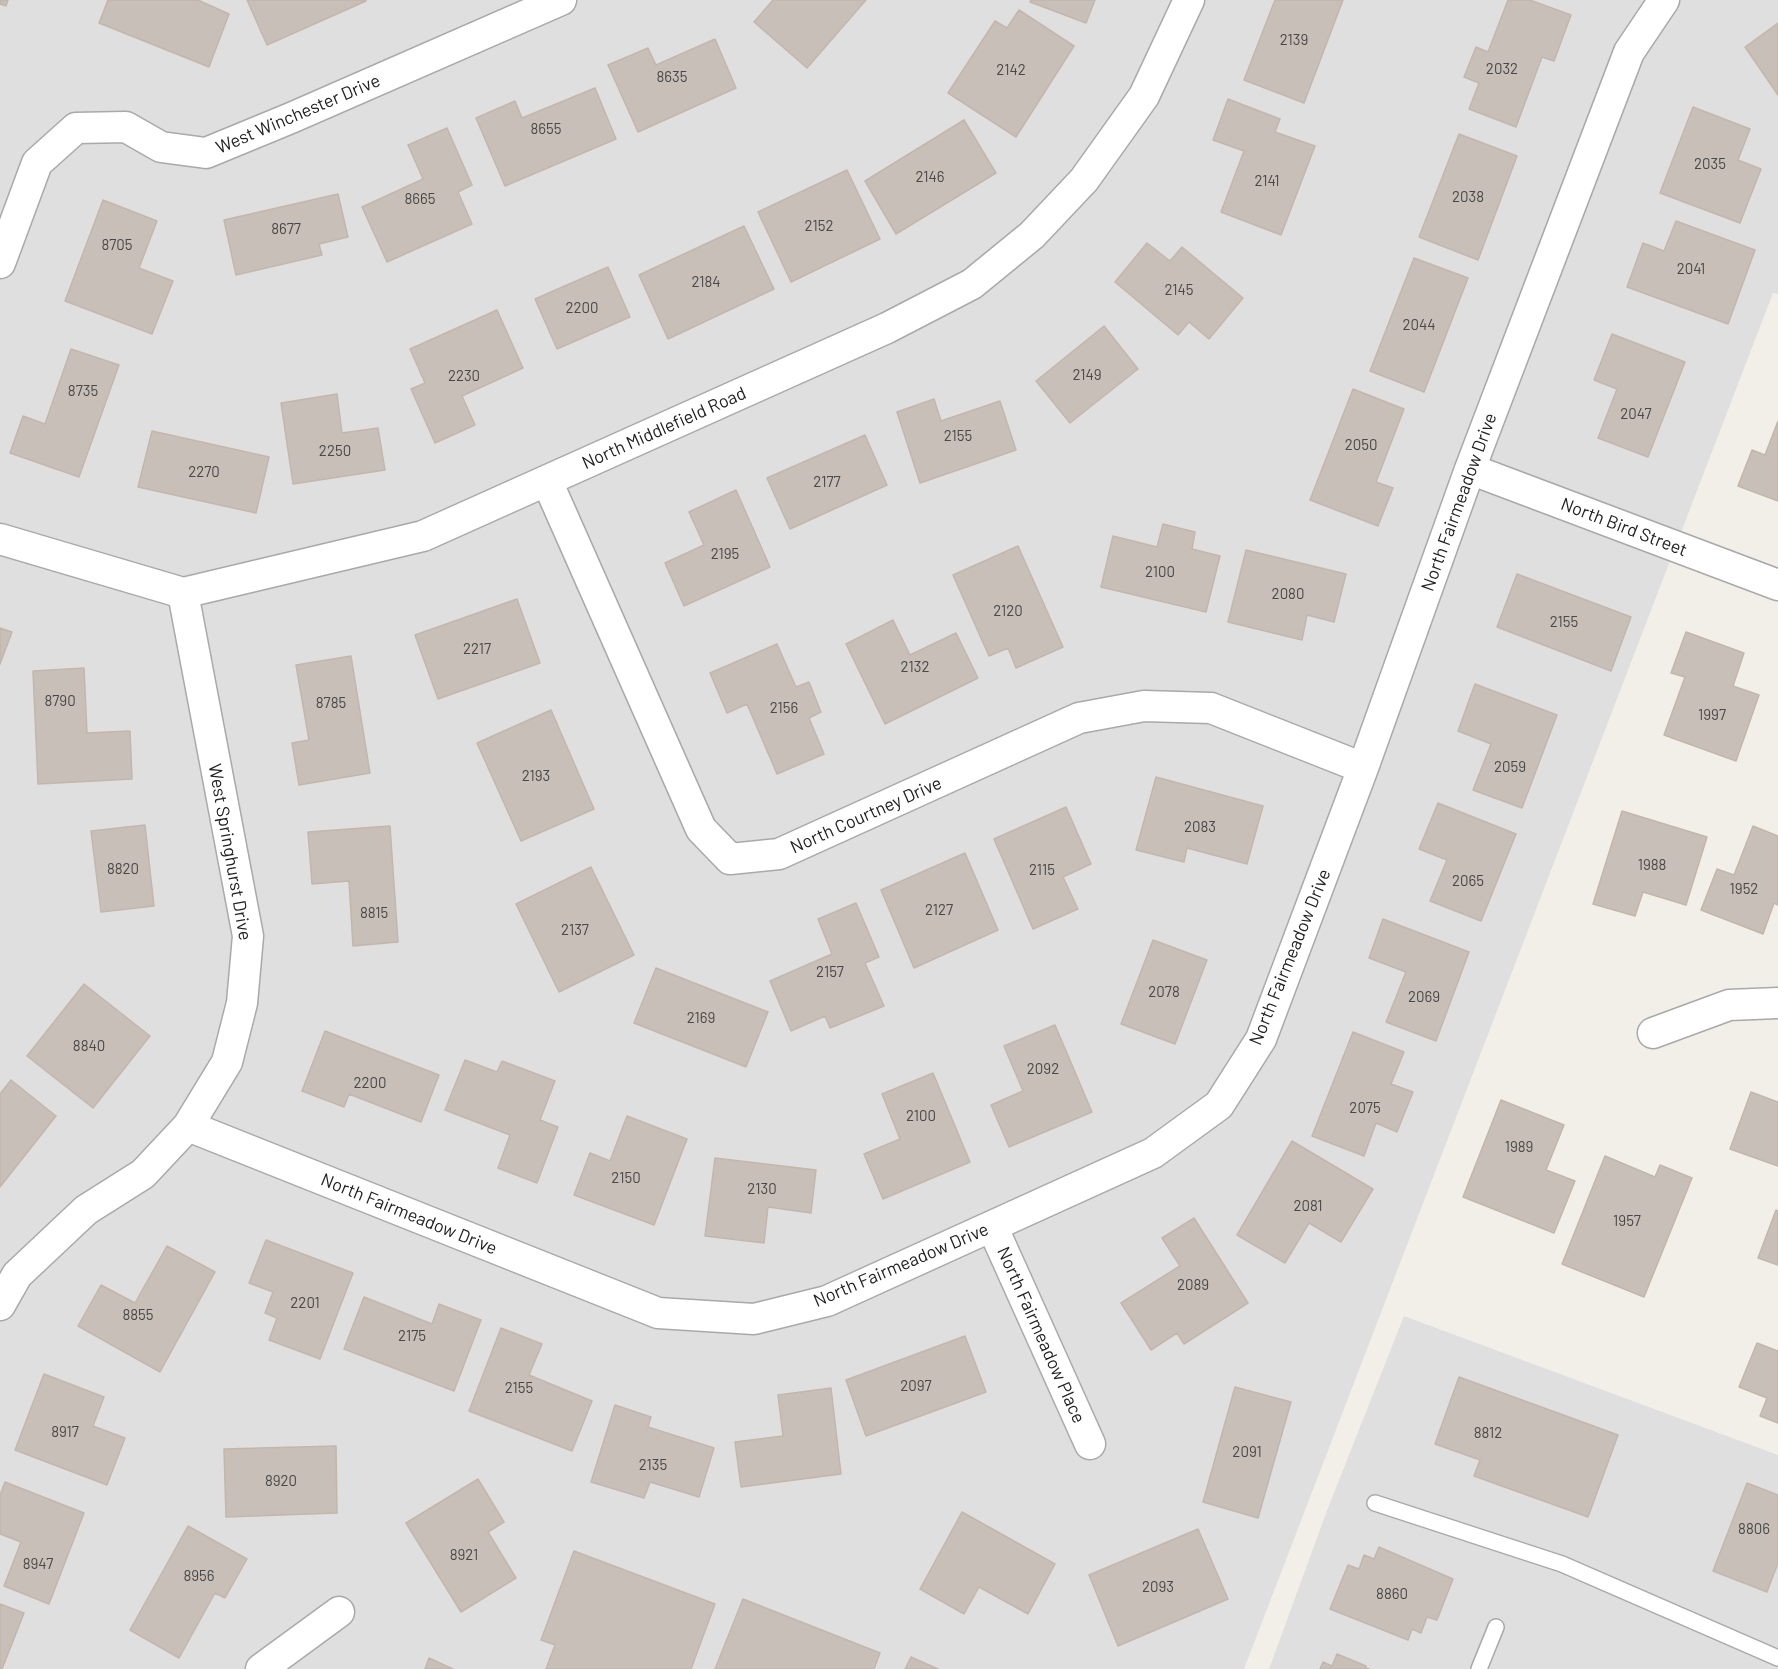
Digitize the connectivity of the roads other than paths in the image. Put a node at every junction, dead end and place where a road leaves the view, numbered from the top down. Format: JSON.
{"nodes":[{"id":1,"x":561,"y":0,"type":"edge"},
{"id":2,"x":1189,"y":0,"type":"edge"},
{"id":3,"x":1664,"y":0,"type":"edge"},
{"id":4,"x":0,"y":263,"type":"edge"},
{"id":5,"x":1470,"y":469,"type":"junction"},
{"id":6,"x":547,"y":481,"type":"junction"},
{"id":7,"x":0,"y":539,"type":"edge"},
{"id":8,"x":1778,"y":585,"type":"edge"},
{"id":9,"x":183,"y":593,"type":"junction"},
{"id":10,"x":1363,"y":768,"type":"junction"},
{"id":11,"x":1778,"y":1003,"type":"edge"},
{"id":12,"x":1653,"y":1033,"type":"dead end"},
{"id":13,"x":188,"y":1126,"type":"junction"},
{"id":14,"x":992,"y":1226,"type":"junction"},
{"id":15,"x":0,"y":1305,"type":"edge"},
{"id":16,"x":1090,"y":1444,"type":"dead end"},
{"id":17,"x":1375,"y":1503,"type":"dead end"},
{"id":18,"x":339,"y":1612,"type":"dead end"},
{"id":19,"x":1496,"y":1627,"type":"dead end"},
{"id":20,"x":1778,"y":1658,"type":"edge"},
{"id":21,"x":261,"y":1669,"type":"edge"},
{"id":22,"x":1479,"y":1669,"type":"edge"}],
"edges":[{"from":1,"to":4,"type":"street","name":"West Winchester Drive"},
{"from":2,"to":6,"type":"street","name":"North Middlefield Road"},
{"from":3,"to":5,"type":"street","name":"North Fairmeadow Drive"},
{"from":5,"to":8,"type":"street","name":"North Bird Street"},
{"from":5,"to":10,"type":"street","name":"North Fairmeadow Drive"},
{"from":6,"to":9,"type":"street","name":"North Middlefield Road"},
{"from":6,"to":10,"type":"street","name":"North Courtney Drive"},
{"from":7,"to":9,"type":"street","name":"North Middlefield Road"},
{"from":9,"to":13,"type":"street","name":"West Springhurst Drive"},
{"from":10,"to":14,"type":"street","name":"North Fairmeadow Drive"},
{"from":11,"to":12,"type":"street"},
{"from":13,"to":14,"type":"street","name":"North Fairmeadow Drive"},
{"from":13,"to":15,"type":"street","name":"West Springhurst Drive"},
{"from":14,"to":16,"type":"street","name":"North Fairmeadow Place"},
{"from":17,"to":20,"type":"lane"},
{"from":18,"to":21,"type":"street"},
{"from":19,"to":22,"type":"lane"}]}
